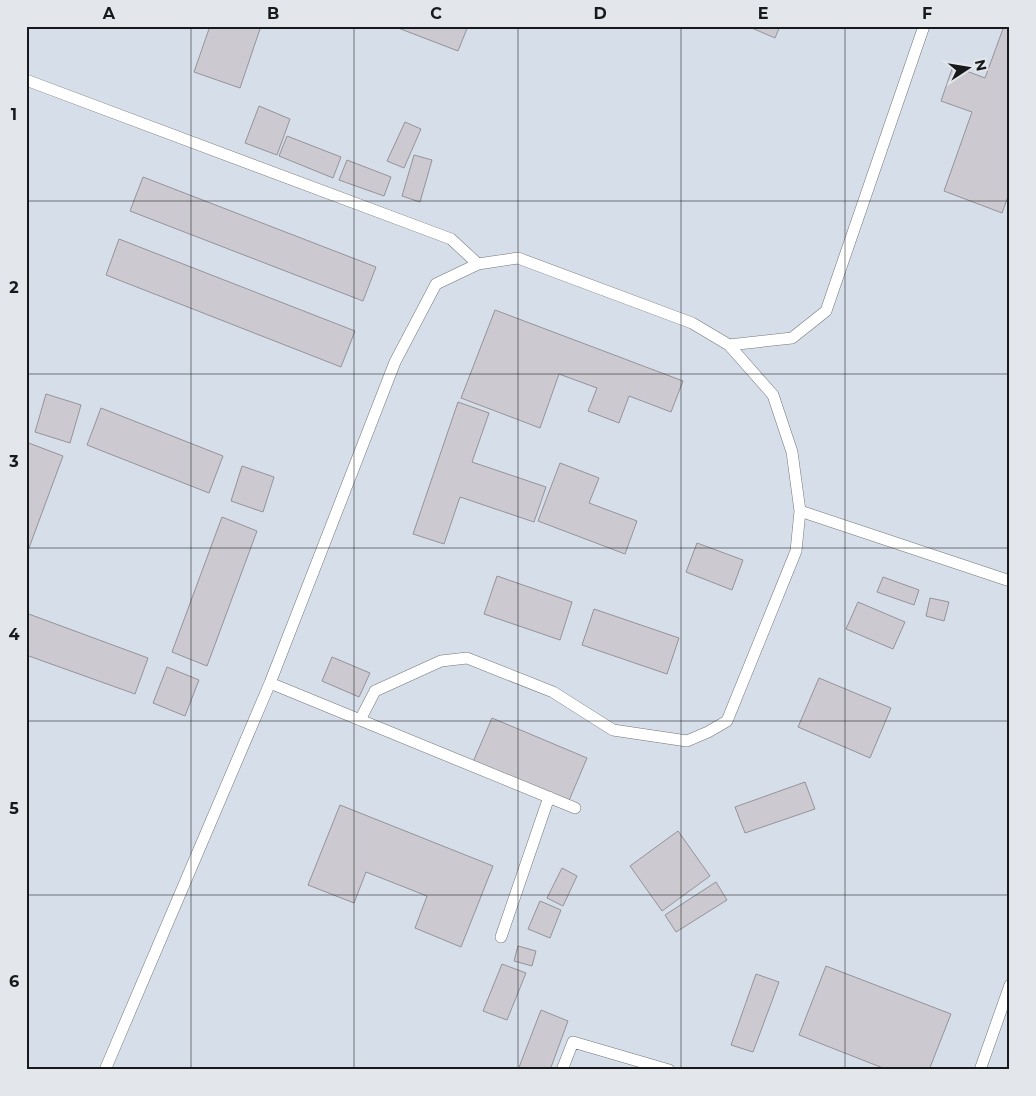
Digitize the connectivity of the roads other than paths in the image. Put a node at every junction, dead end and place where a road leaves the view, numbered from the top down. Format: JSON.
{"nodes":[{"id":1,"x":924,"y":26,"type":"edge"},
{"id":2,"x":26,"y":80,"type":"edge"},
{"id":3,"x":478,"y":264,"type":"junction"},
{"id":4,"x":729,"y":344,"type":"junction"},
{"id":5,"x":800,"y":511,"type":"junction"},
{"id":6,"x":1010,"y":581,"type":"edge"},
{"id":7,"x":270,"y":683,"type":"junction"},
{"id":8,"x":360,"y":720,"type":"junction"},
{"id":9,"x":549,"y":797,"type":"junction"},
{"id":10,"x":576,"y":808,"type":"dead end"},
{"id":11,"x":501,"y":937,"type":"dead end"},
{"id":12,"x":1010,"y":985,"type":"edge"},
{"id":13,"x":105,"y":1070,"type":"edge"},
{"id":14,"x":562,"y":1070,"type":"edge"},
{"id":15,"x":669,"y":1070,"type":"edge"},
{"id":16,"x":980,"y":1070,"type":"edge"}],
"edges":[{"from":1,"to":4,"type":"lane"},
{"from":2,"to":3,"type":"lane"},
{"from":3,"to":4,"type":"lane"},
{"from":3,"to":7,"type":"lane"},
{"from":4,"to":5,"type":"lane"},
{"from":5,"to":6,"type":"lane"},
{"from":5,"to":8,"type":"lane"},
{"from":7,"to":8,"type":"lane"},
{"from":7,"to":13,"type":"lane"},
{"from":8,"to":9,"type":"lane"},
{"from":9,"to":10,"type":"lane"},
{"from":9,"to":11,"type":"lane"},
{"from":12,"to":16,"type":"lane"},
{"from":14,"to":15,"type":"lane"}]}
